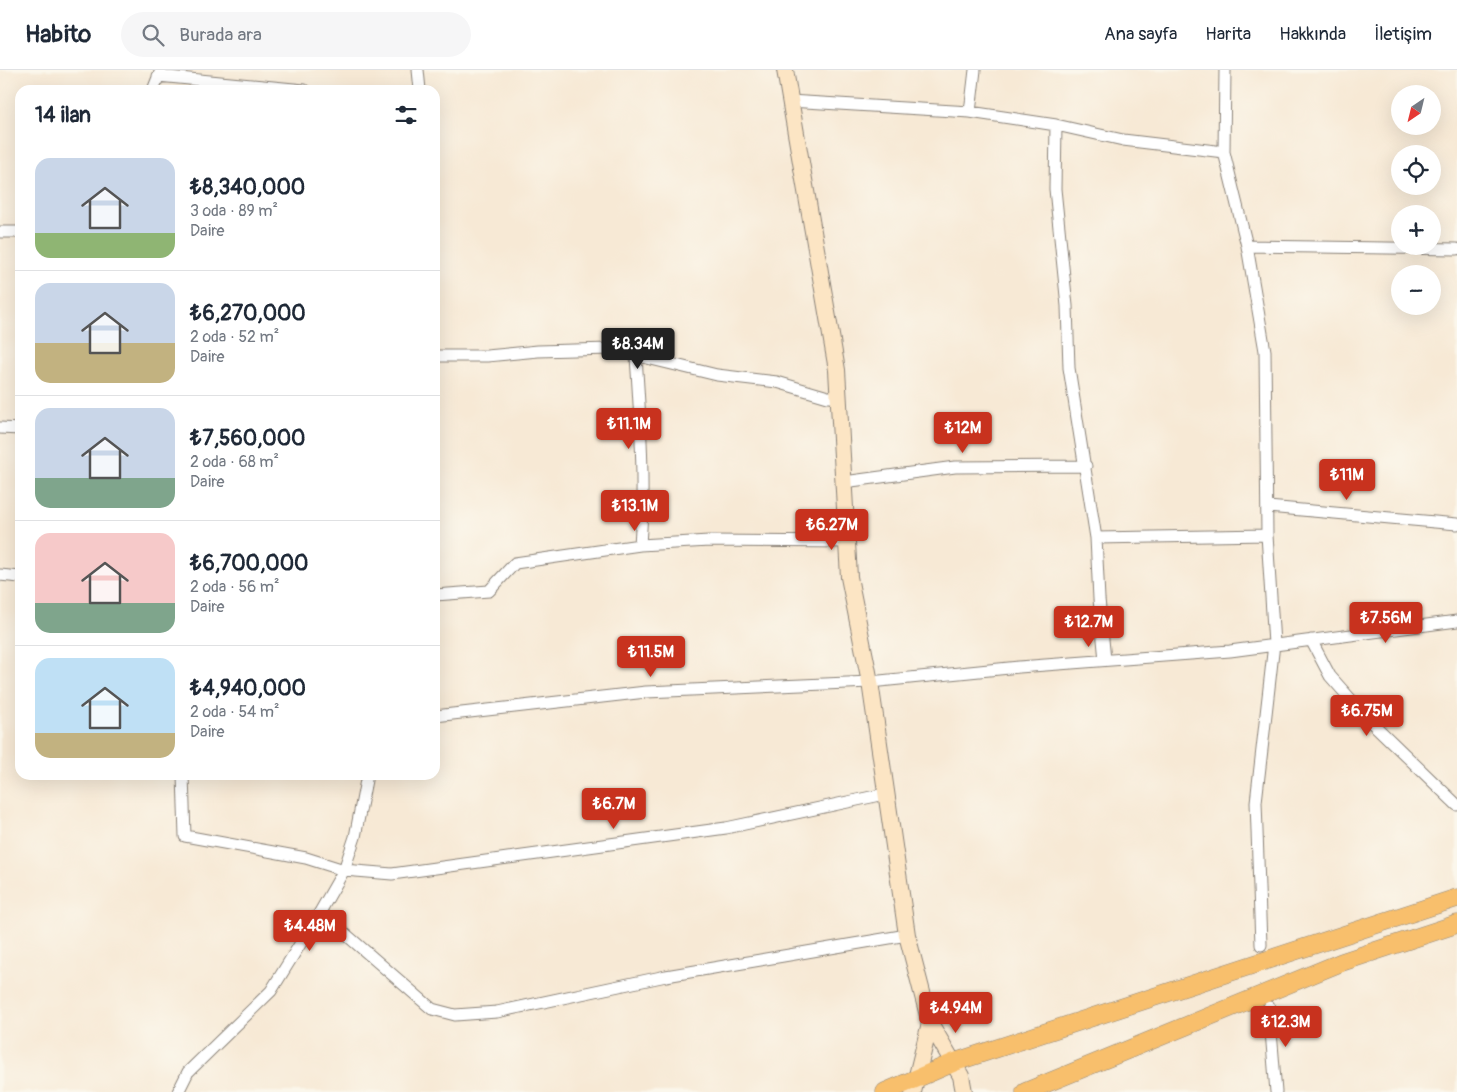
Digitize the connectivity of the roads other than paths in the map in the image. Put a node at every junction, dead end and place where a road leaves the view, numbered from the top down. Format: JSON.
{"nodes":[{"id":1,"x":418,"y":70,"type":"edge"},
{"id":2,"x":785,"y":70,"type":"edge"},
{"id":3,"x":975,"y":70,"type":"edge"},
{"id":4,"x":1225,"y":70,"type":"edge"},
{"id":5,"x":160,"y":73,"type":"edge"},
{"id":6,"x":155,"y":85,"type":"edge"},
{"id":7,"x":239,"y":85,"type":"edge"},
{"id":8,"x":420,"y":85,"type":"edge"},
{"id":9,"x":789,"y":101,"type":"junction"},
{"id":10,"x":970,"y":112,"type":"junction"},
{"id":11,"x":1056,"y":125,"type":"junction"},
{"id":12,"x":1224,"y":152,"type":"junction"},
{"id":13,"x":0,"y":232,"type":"edge"},
{"id":14,"x":15,"y":232,"type":"edge"},
{"id":15,"x":1247,"y":246,"type":"junction"},
{"id":16,"x":1457,"y":249,"type":"edge"},
{"id":17,"x":440,"y":356,"type":"edge"},
{"id":18,"x":636,"y":356,"type":"junction"},
{"id":19,"x":838,"y":397,"type":"junction"},
{"id":20,"x":0,"y":428,"type":"edge"},
{"id":21,"x":15,"y":429,"type":"edge"},
{"id":22,"x":1086,"y":466,"type":"junction"},
{"id":23,"x":844,"y":482,"type":"junction"},
{"id":24,"x":1268,"y":507,"type":"junction"},
{"id":25,"x":1457,"y":524,"type":"edge"},
{"id":26,"x":1267,"y":535,"type":"junction"},
{"id":27,"x":1096,"y":538,"type":"junction"},
{"id":28,"x":848,"y":542,"type":"junction"},
{"id":29,"x":640,"y":545,"type":"junction"},
{"id":30,"x":0,"y":575,"type":"edge"},
{"id":31,"x":15,"y":576,"type":"edge"},
{"id":32,"x":440,"y":595,"type":"edge"},
{"id":33,"x":1457,"y":621,"type":"edge"},
{"id":34,"x":1311,"y":640,"type":"junction"},
{"id":35,"x":1274,"y":644,"type":"junction"},
{"id":36,"x":1105,"y":660,"type":"junction"},
{"id":37,"x":870,"y":682,"type":"junction"},
{"id":38,"x":440,"y":715,"type":"edge"},
{"id":39,"x":183,"y":780,"type":"edge"},
{"id":40,"x":366,"y":780,"type":"edge"},
{"id":41,"x":885,"y":794,"type":"junction"},
{"id":42,"x":1457,"y":805,"type":"edge"},
{"id":43,"x":344,"y":870,"type":"junction"},
{"id":44,"x":1457,"y":898,"type":"edge"},
{"id":45,"x":320,"y":912,"type":"junction"},
{"id":46,"x":1457,"y":924,"type":"edge"},
{"id":47,"x":907,"y":935,"type":"junction"},
{"id":48,"x":1261,"y":945,"type":"dead end"},
{"id":49,"x":1269,"y":1007,"type":"dead end"},
{"id":50,"x":930,"y":1023,"type":"junction"},
{"id":51,"x":954,"y":1062,"type":"junction"},
{"id":52,"x":915,"y":1085,"type":"edge"},
{"id":53,"x":178,"y":1092,"type":"edge"},
{"id":54,"x":885,"y":1092,"type":"edge"},
{"id":55,"x":964,"y":1092,"type":"edge"},
{"id":56,"x":1025,"y":1092,"type":"edge"},
{"id":57,"x":1276,"y":1092,"type":"edge"}],
"edges":[{"from":1,"to":8,"type":"street"},
{"from":2,"to":9,"type":"main road"},
{"from":3,"to":10,"type":"street"},
{"from":4,"to":12,"type":"street"},
{"from":5,"to":6,"type":"street"},
{"from":5,"to":7,"type":"street"},
{"from":9,"to":10,"type":"street"},
{"from":9,"to":19,"type":"main road"},
{"from":10,"to":11,"type":"street"},
{"from":11,"to":12,"type":"street"},
{"from":11,"to":22,"type":"street"},
{"from":12,"to":15,"type":"street"},
{"from":13,"to":14,"type":"street"},
{"from":15,"to":16,"type":"street"},
{"from":15,"to":24,"type":"street"},
{"from":17,"to":18,"type":"street"},
{"from":18,"to":19,"type":"street"},
{"from":18,"to":29,"type":"street"},
{"from":19,"to":23,"type":"main road"},
{"from":20,"to":21,"type":"street"},
{"from":22,"to":23,"type":"street"},
{"from":22,"to":27,"type":"street"},
{"from":23,"to":28,"type":"main road"},
{"from":24,"to":25,"type":"street"},
{"from":24,"to":26,"type":"street"},
{"from":26,"to":27,"type":"street"},
{"from":26,"to":35,"type":"street"},
{"from":27,"to":36,"type":"street"},
{"from":28,"to":29,"type":"street"},
{"from":28,"to":37,"type":"main road"},
{"from":29,"to":32,"type":"street"},
{"from":30,"to":31,"type":"street"},
{"from":33,"to":34,"type":"street"},
{"from":34,"to":35,"type":"street"},
{"from":34,"to":42,"type":"street"},
{"from":35,"to":36,"type":"street"},
{"from":35,"to":48,"type":"street"},
{"from":36,"to":37,"type":"street"},
{"from":37,"to":38,"type":"street"},
{"from":37,"to":41,"type":"main road"},
{"from":39,"to":43,"type":"street"},
{"from":40,"to":43,"type":"street"},
{"from":41,"to":43,"type":"street"},
{"from":41,"to":47,"type":"main road"},
{"from":43,"to":45,"type":"street"},
{"from":44,"to":51,"type":"main road"},
{"from":45,"to":47,"type":"street"},
{"from":45,"to":53,"type":"street"},
{"from":46,"to":56,"type":"main road"},
{"from":47,"to":50,"type":"main road"},
{"from":49,"to":57,"type":"street"},
{"from":50,"to":51,"type":"main road"},
{"from":50,"to":52,"type":"main road"},
{"from":51,"to":52,"type":"main road"},
{"from":51,"to":55,"type":"main road"},
{"from":52,"to":54,"type":"main road"}]}
